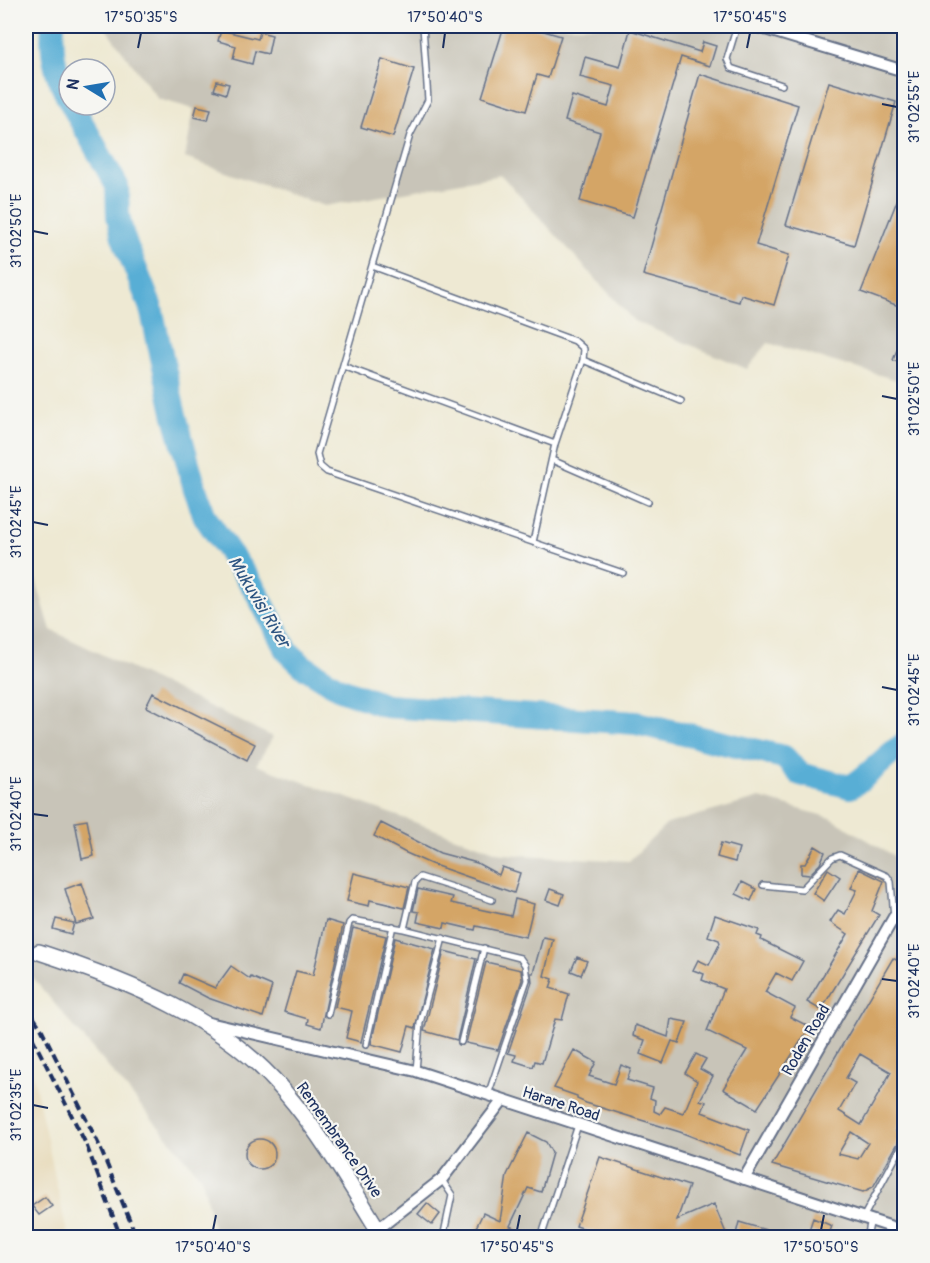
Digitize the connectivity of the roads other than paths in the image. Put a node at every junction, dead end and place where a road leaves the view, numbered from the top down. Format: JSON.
{"nodes":[{"id":1,"x":423,"y":26,"type":"edge"},
{"id":2,"x":737,"y":26,"type":"edge"},
{"id":3,"x":754,"y":26,"type":"edge"},
{"id":4,"x":904,"y":70,"type":"edge"},
{"id":5,"x":782,"y":85,"type":"dead end"},
{"id":6,"x":372,"y":266,"type":"junction"},
{"id":7,"x":583,"y":360,"type":"junction"},
{"id":8,"x":343,"y":366,"type":"junction"},
{"id":9,"x":681,"y":401,"type":"dead end"},
{"id":10,"x":555,"y":444,"type":"junction"},
{"id":11,"x":552,"y":460,"type":"junction"},
{"id":12,"x":648,"y":502,"type":"dead end"},
{"id":13,"x":533,"y":542,"type":"junction"},
{"id":14,"x":623,"y":573,"type":"dead end"},
{"id":15,"x":763,"y":885,"type":"dead end"},
{"id":16,"x":492,"y":900,"type":"dead end"},
{"id":17,"x":899,"y":915,"type":"edge"},
{"id":18,"x":393,"y":926,"type":"junction"},
{"id":19,"x":404,"y":929,"type":"junction"},
{"id":20,"x":443,"y":938,"type":"junction"},
{"id":21,"x":483,"y":948,"type":"junction"},
{"id":22,"x":39,"y":952,"type":"tunnel mouth"},
{"id":23,"x":328,"y":1014,"type":"dead end"},
{"id":24,"x":203,"y":1022,"type":"junction"},
{"id":25,"x":461,"y":1042,"type":"dead end"},
{"id":26,"x":366,"y":1045,"type":"dead end"},
{"id":27,"x":416,"y":1071,"type":"junction"},
{"id":28,"x":488,"y":1096,"type":"junction"},
{"id":29,"x":502,"y":1101,"type":"junction"},
{"id":30,"x":578,"y":1124,"type":"junction"},
{"id":31,"x":904,"y":1142,"type":"edge"},
{"id":32,"x":442,"y":1179,"type":"junction"},
{"id":33,"x":744,"y":1179,"type":"junction"},
{"id":34,"x":867,"y":1218,"type":"junction"},
{"id":35,"x":904,"y":1231,"type":"edge"},
{"id":36,"x":380,"y":1233,"type":"edge"},
{"id":37,"x":443,"y":1238,"type":"edge"},
{"id":38,"x":541,"y":1238,"type":"edge"},
{"id":39,"x":867,"y":1238,"type":"edge"}],
"edges":[{"from":1,"to":6,"type":"lane"},
{"from":2,"to":5,"type":"lane"},
{"from":3,"to":4,"type":"street"},
{"from":6,"to":7,"type":"lane"},
{"from":6,"to":8,"type":"lane"},
{"from":7,"to":9,"type":"lane"},
{"from":7,"to":10,"type":"lane"},
{"from":8,"to":10,"type":"lane"},
{"from":8,"to":13,"type":"lane"},
{"from":10,"to":11,"type":"lane"},
{"from":11,"to":12,"type":"lane"},
{"from":11,"to":13,"type":"lane"},
{"from":13,"to":14,"type":"lane"},
{"from":15,"to":17,"type":"lane"},
{"from":16,"to":19,"type":"lane"},
{"from":17,"to":33,"type":"street","name":"Roden Road"},
{"from":18,"to":19,"type":"lane"},
{"from":18,"to":23,"type":"lane"},
{"from":18,"to":26,"type":"lane"},
{"from":19,"to":20,"type":"lane"},
{"from":20,"to":21,"type":"lane"},
{"from":20,"to":27,"type":"lane"},
{"from":21,"to":25,"type":"lane"},
{"from":21,"to":28,"type":"lane"},
{"from":22,"to":24,"type":"street","name":"Remembrance Drive"},
{"from":24,"to":27,"type":"street","name":"Harare Road"},
{"from":24,"to":36,"type":"street","name":"Remembrance Drive"},
{"from":27,"to":28,"type":"street","name":"Harare Road"},
{"from":28,"to":29,"type":"street","name":"Harare Road"},
{"from":29,"to":30,"type":"street","name":"Harare Road"},
{"from":29,"to":32,"type":"street"},
{"from":30,"to":33,"type":"street","name":"Harare Road"},
{"from":30,"to":38,"type":"lane"},
{"from":31,"to":34,"type":"lane"},
{"from":32,"to":36,"type":"street"},
{"from":32,"to":37,"type":"lane"},
{"from":33,"to":34,"type":"street","name":"Harare Road"},
{"from":34,"to":35,"type":"street","name":"Harare Road"},
{"from":34,"to":39,"type":"lane"}]}
